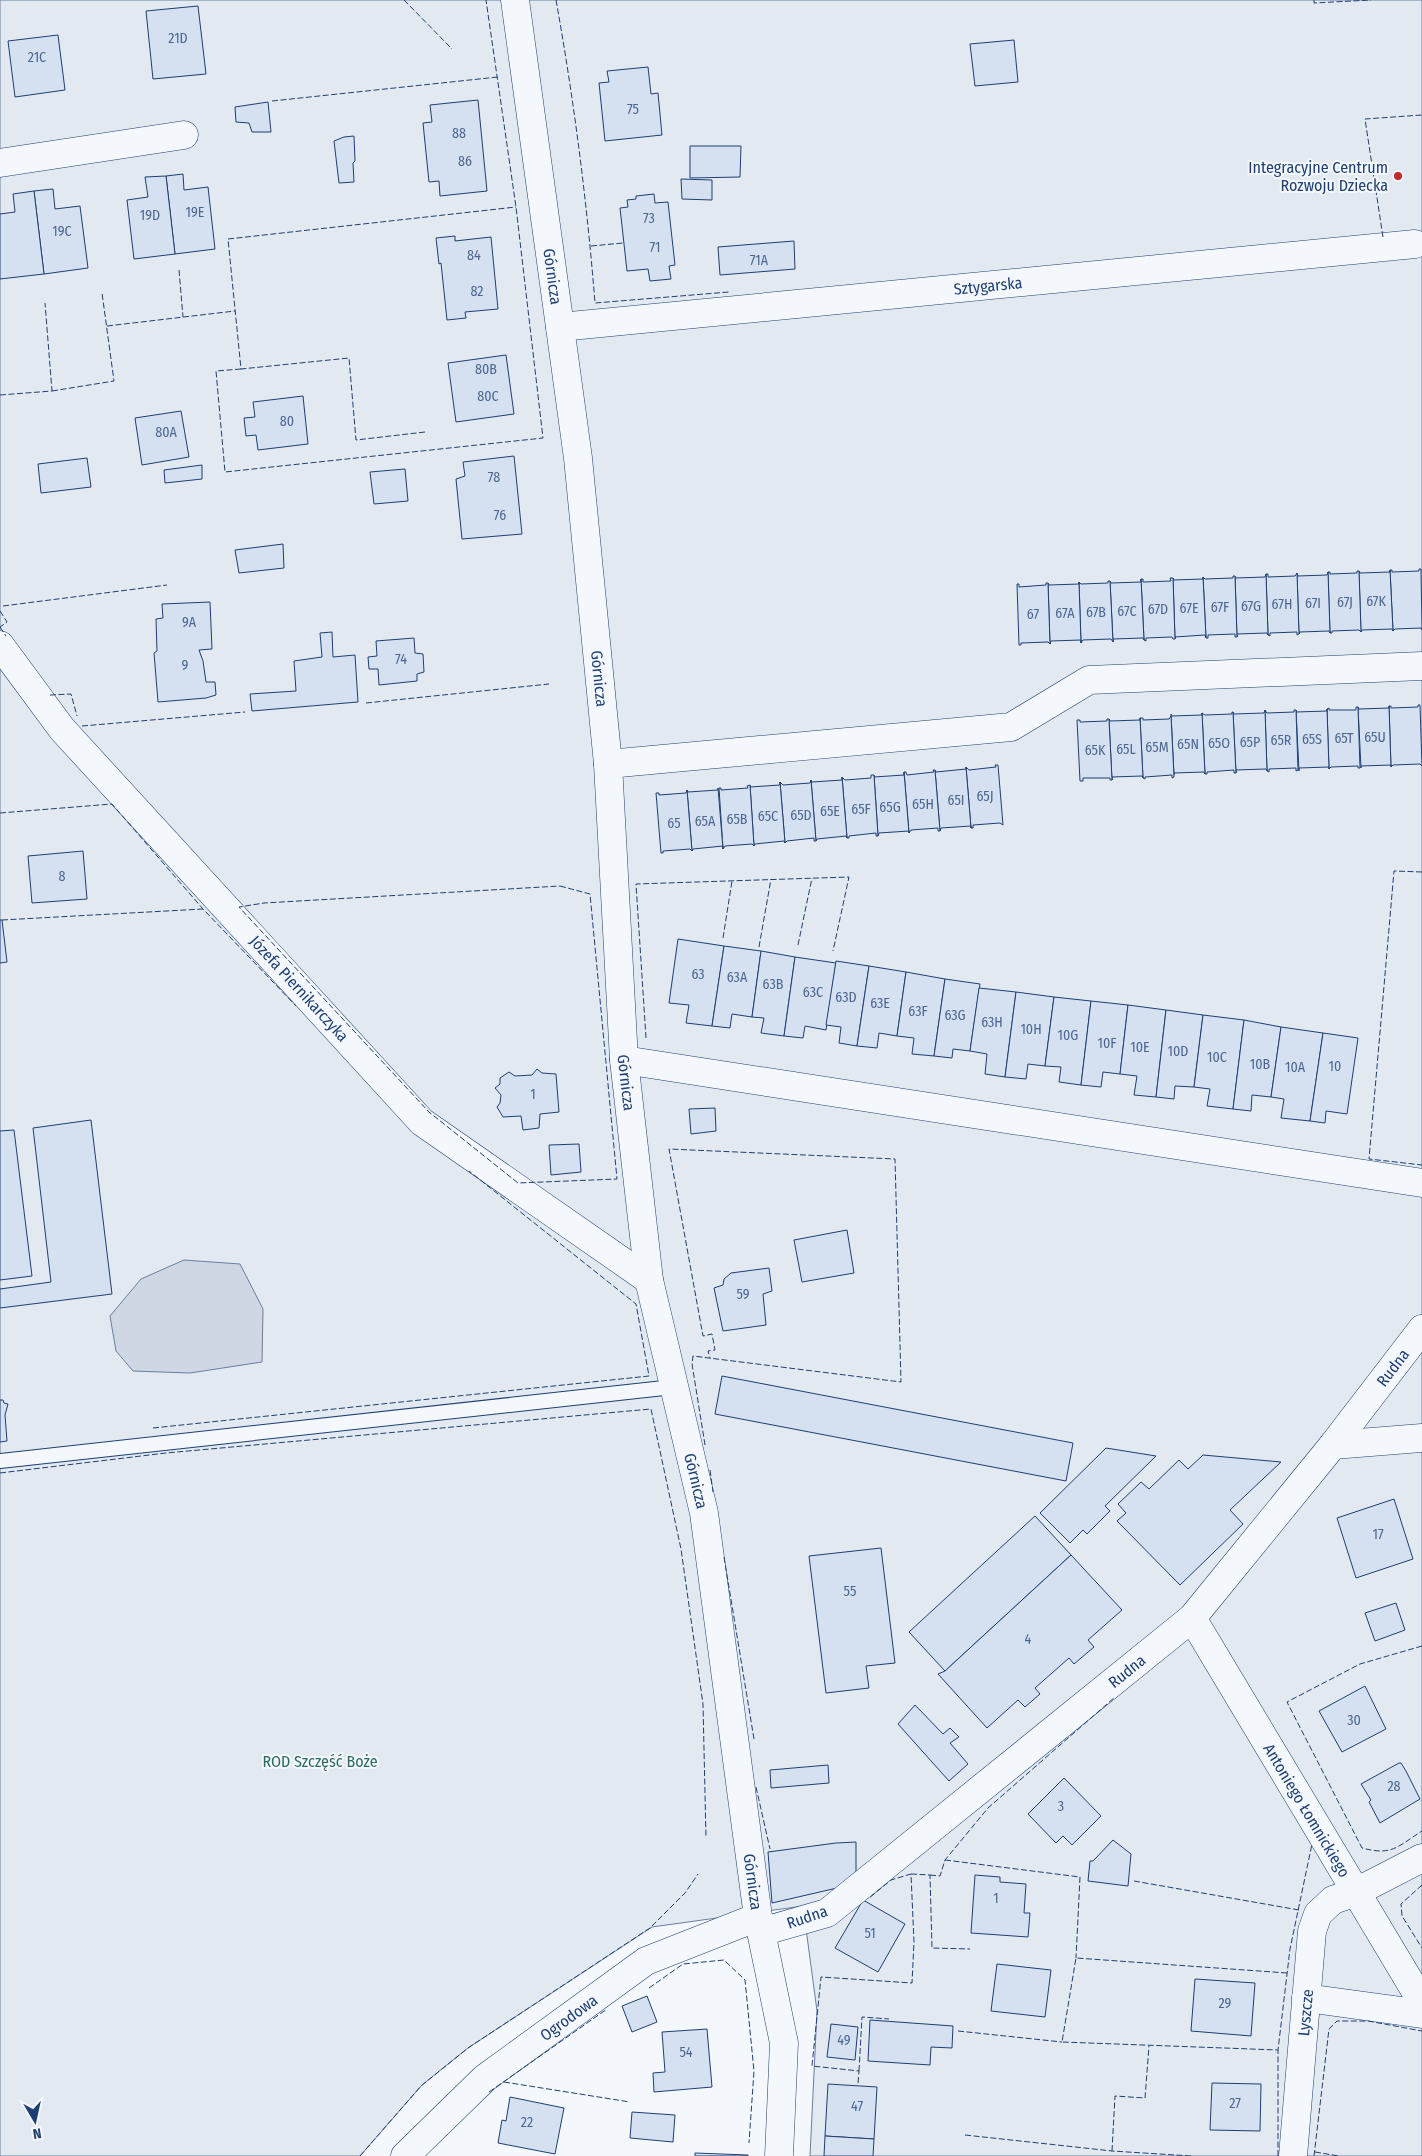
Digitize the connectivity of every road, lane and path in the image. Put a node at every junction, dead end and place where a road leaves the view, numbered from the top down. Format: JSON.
{"nodes":[{"id":1,"x":515,"y":0,"type":"edge"},
{"id":2,"x":184,"y":135,"type":"dead end"},
{"id":3,"x":0,"y":163,"type":"edge"},
{"id":4,"x":1415,"y":244,"type":"dead end"},
{"id":5,"x":560,"y":327,"type":"junction"},
{"id":6,"x":0,"y":645,"type":"edge"},
{"id":7,"x":1422,"y":666,"type":"edge"},
{"id":8,"x":608,"y":764,"type":"junction"},
{"id":9,"x":624,"y":1060,"type":"junction"},
{"id":10,"x":1422,"y":1183,"type":"edge"},
{"id":11,"x":649,"y":1280,"type":"junction"},
{"id":12,"x":1422,"y":1329,"type":"edge"},
{"id":13,"x":673,"y":1387,"type":"junction"},
{"id":14,"x":1422,"y":1438,"type":"edge"},
{"id":15,"x":1333,"y":1446,"type":"junction"},
{"id":16,"x":0,"y":1461,"type":"edge"},
{"id":17,"x":1192,"y":1618,"type":"junction"},
{"id":18,"x":1422,"y":1858,"type":"edge"},
{"id":19,"x":1356,"y":1892,"type":"junction"},
{"id":20,"x":759,"y":1925,"type":"junction"},
{"id":21,"x":1306,"y":1998,"type":"junction"},
{"id":22,"x":1422,"y":2002,"type":"edge"},
{"id":23,"x":1422,"y":2014,"type":"edge"},
{"id":24,"x":405,"y":2156,"type":"edge"},
{"id":25,"x":779,"y":2156,"type":"edge"},
{"id":26,"x":1293,"y":2156,"type":"edge"}],
"edges":[{"from":1,"to":5,"type":"street","name":"Górnicza"},
{"from":2,"to":3,"type":"street"},
{"from":4,"to":5,"type":"street","name":"Sztygarska"},
{"from":5,"to":8,"type":"street","name":"Górnicza"},
{"from":6,"to":11,"type":"street","name":"Józefa Piernikarczyka"},
{"from":7,"to":8,"type":"street"},
{"from":8,"to":9,"type":"street","name":"Górnicza"},
{"from":9,"to":10,"type":"street"},
{"from":9,"to":11,"type":"street","name":"Górnicza"},
{"from":11,"to":13,"type":"street","name":"Górnicza"},
{"from":12,"to":15,"type":"street","name":"Rudna"},
{"from":13,"to":16,"type":"lane"},
{"from":13,"to":20,"type":"street","name":"Górnicza"},
{"from":14,"to":15,"type":"street"},
{"from":15,"to":17,"type":"street","name":"Rudna"},
{"from":17,"to":19,"type":"street","name":"Antoniego Łomnickiego"},
{"from":17,"to":20,"type":"street","name":"Rudna"},
{"from":18,"to":19,"type":"street","name":"Lyszcze"},
{"from":19,"to":21,"type":"street","name":"Lyszcze"},
{"from":19,"to":22,"type":"street","name":"Antoniego Łomnickiego"},
{"from":20,"to":24,"type":"street","name":"Ogrodowa"},
{"from":20,"to":25,"type":"street","name":"Górnicza"},
{"from":21,"to":23,"type":"street"},
{"from":21,"to":26,"type":"street","name":"Lyszcze"}]}
